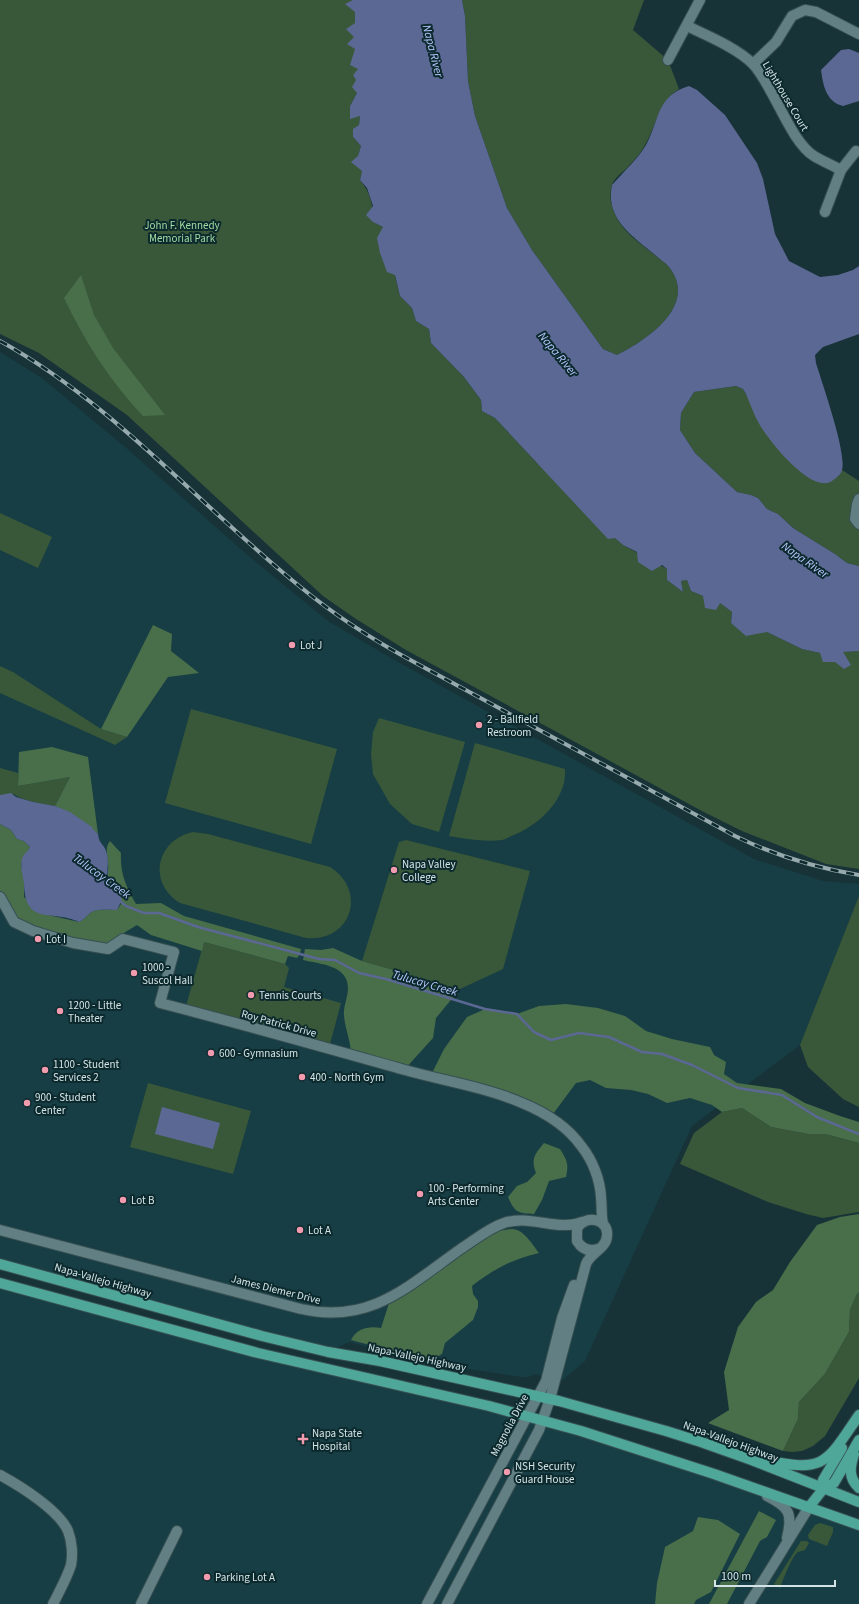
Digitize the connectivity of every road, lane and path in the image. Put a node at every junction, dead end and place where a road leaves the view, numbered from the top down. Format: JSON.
{"nodes":[{"id":1,"x":700,"y":0,"type":"edge"},
{"id":2,"x":687,"y":26,"type":"junction"},
{"id":3,"x":859,"y":34,"type":"edge"},
{"id":4,"x":668,"y":60,"type":"dead end"},
{"id":5,"x":753,"y":64,"type":"junction"},
{"id":6,"x":856,"y":151,"type":"dead end"},
{"id":7,"x":841,"y":170,"type":"junction"},
{"id":8,"x":825,"y":212,"type":"dead end"},
{"id":9,"x":859,"y":499,"type":"edge"},
{"id":10,"x":859,"y":524,"type":"edge"},
{"id":11,"x":0,"y":897,"type":"edge"},
{"id":12,"x":598,"y":1183,"type":"junction"},
{"id":13,"x":585,"y":1221,"type":"junction"},
{"id":14,"x":551,"y":1224,"type":"junction"},
{"id":15,"x":603,"y":1224,"type":"junction"},
{"id":16,"x":0,"y":1230,"type":"edge"},
{"id":17,"x":579,"y":1244,"type":"junction"},
{"id":18,"x":598,"y":1249,"type":"junction"},
{"id":19,"x":0,"y":1264,"type":"edge"},
{"id":20,"x":0,"y":1284,"type":"edge"},
{"id":21,"x":538,"y":1396,"type":"junction"},
{"id":22,"x":550,"y":1399,"type":"junction"},
{"id":23,"x":859,"y":1416,"type":"edge"},
{"id":24,"x":528,"y":1417,"type":"junction"},
{"id":25,"x":542,"y":1421,"type":"junction"},
{"id":26,"x":859,"y":1441,"type":"edge"},
{"id":27,"x":733,"y":1453,"type":"junction"},
{"id":28,"x":506,"y":1457,"type":"junction"},
{"id":29,"x":521,"y":1465,"type":"junction"},
{"id":30,"x":0,"y":1475,"type":"edge"},
{"id":31,"x":747,"y":1486,"type":"junction"},
{"id":32,"x":824,"y":1488,"type":"junction"},
{"id":33,"x":859,"y":1488,"type":"edge"},
{"id":34,"x":859,"y":1502,"type":"edge"},
{"id":35,"x":809,"y":1507,"type":"junction"},
{"id":36,"x":859,"y":1525,"type":"edge"},
{"id":37,"x":177,"y":1531,"type":"dead end"},
{"id":38,"x":785,"y":1546,"type":"junction"},
{"id":39,"x":53,"y":1604,"type":"edge"},
{"id":40,"x":141,"y":1604,"type":"edge"},
{"id":41,"x":427,"y":1604,"type":"edge"},
{"id":42,"x":447,"y":1604,"type":"edge"},
{"id":43,"x":749,"y":1604,"type":"edge"}],
"edges":[{"from":1,"to":2,"type":"street"},
{"from":2,"to":4,"type":"street"},
{"from":2,"to":5,"type":"street","name":"Lighthouse Court"},
{"from":3,"to":5,"type":"street"},
{"from":5,"to":7,"type":"street","name":"Lighthouse Court"},
{"from":6,"to":7,"type":"street"},
{"from":7,"to":8,"type":"street"},
{"from":9,"to":10,"type":"street"},
{"from":11,"to":12,"type":"street","name":"Roy Patrick Drive"},
{"from":12,"to":13,"type":"street","name":"Roy Patrick Drive"},
{"from":12,"to":15,"type":"street","name":"Roy Patrick Drive"},
{"from":13,"to":14,"type":"street","name":"James Diemer Drive"},
{"from":13,"to":15,"type":"street"},
{"from":13,"to":17,"type":"street","name":"Magnolia Drive"},
{"from":14,"to":16,"type":"street","name":"James Diemer Drive"},
{"from":14,"to":17,"type":"street","name":"James Diemer Drive"},
{"from":15,"to":18,"type":"street"},
{"from":17,"to":18,"type":"street"},
{"from":17,"to":21,"type":"street","name":"Magnolia Drive"},
{"from":18,"to":22,"type":"street"},
{"from":19,"to":21,"type":"main road","name":"Napa-Vallejo Highway"},
{"from":20,"to":24,"type":"main road"},
{"from":21,"to":22,"type":"main road","name":"Napa-Vallejo Highway"},
{"from":21,"to":24,"type":"street","name":"Magnolia Drive"},
{"from":22,"to":25,"type":"street"},
{"from":22,"to":27,"type":"main road","name":"Napa-Vallejo Highway"},
{"from":23,"to":27,"type":"main road"},
{"from":23,"to":32,"type":"main road"},
{"from":24,"to":25,"type":"main road"},
{"from":24,"to":28,"type":"street","name":"Magnolia Drive"},
{"from":25,"to":29,"type":"street"},
{"from":25,"to":31,"type":"main road"},
{"from":26,"to":32,"type":"main road"},
{"from":26,"to":33,"type":"main road"},
{"from":27,"to":32,"type":"main road","name":"Napa-Vallejo Highway"},
{"from":28,"to":29,"type":"street"},
{"from":28,"to":41,"type":"street","name":"Magnolia Drive"},
{"from":29,"to":42,"type":"street"},
{"from":30,"to":39,"type":"street"},
{"from":31,"to":35,"type":"main road"},
{"from":31,"to":38,"type":"street"},
{"from":32,"to":34,"type":"main road","name":"Napa-Vallejo Highway"},
{"from":32,"to":35,"type":"main road"},
{"from":35,"to":36,"type":"main road"},
{"from":35,"to":38,"type":"street"},
{"from":37,"to":40,"type":"street"},
{"from":38,"to":43,"type":"street"}]}
